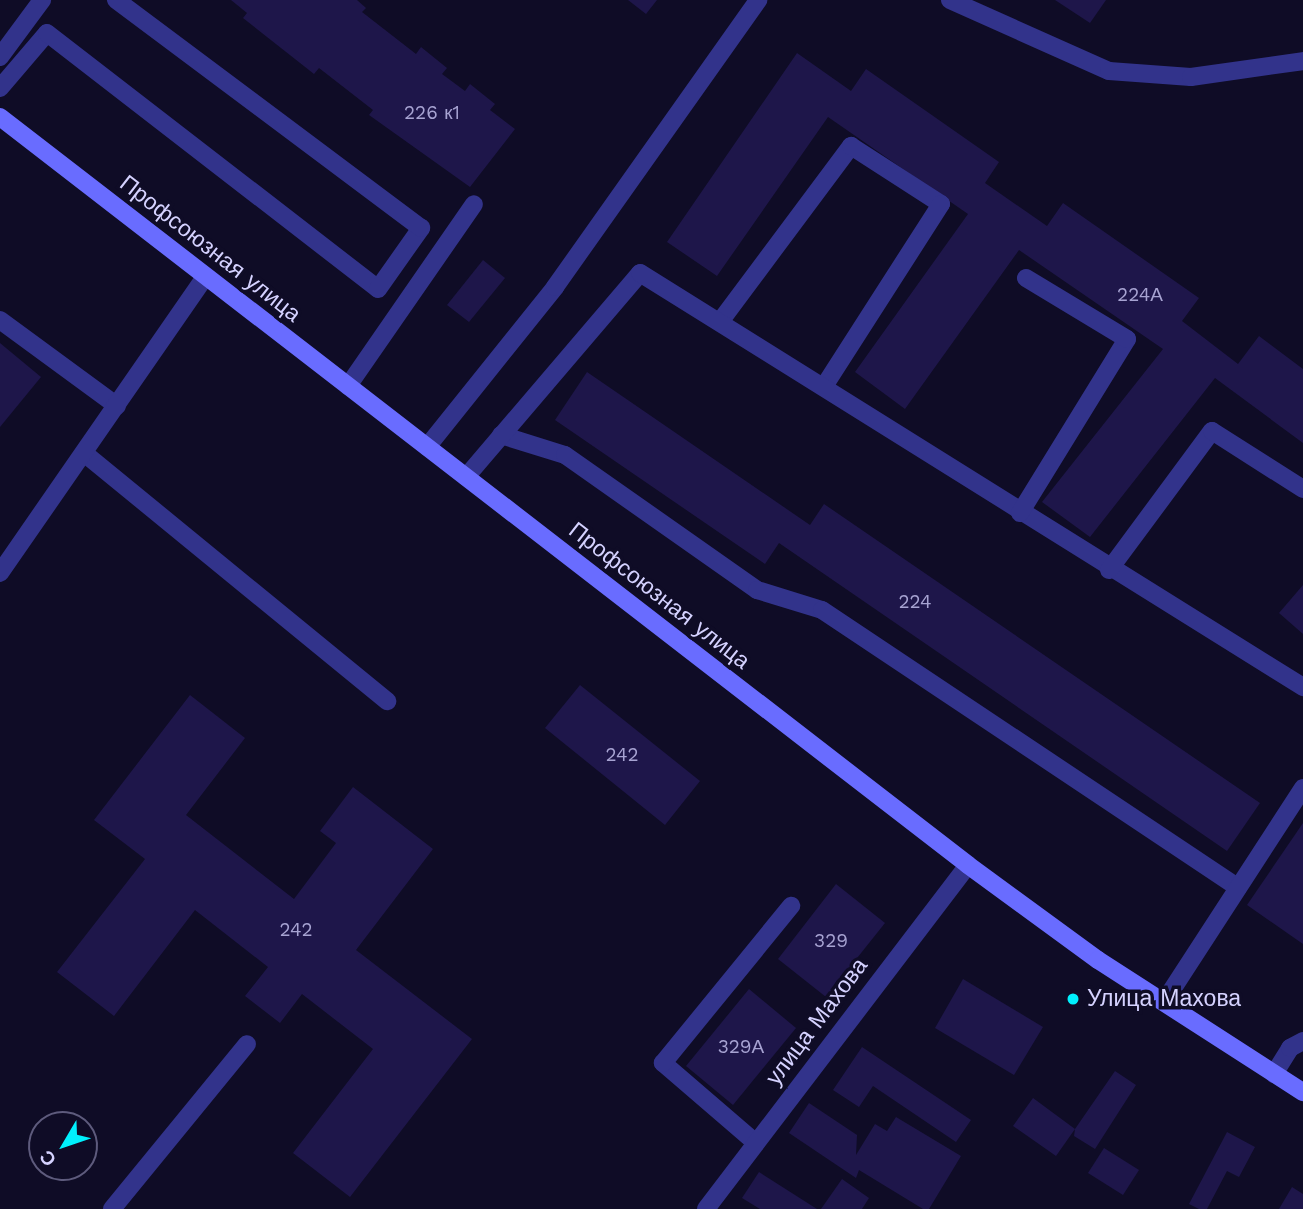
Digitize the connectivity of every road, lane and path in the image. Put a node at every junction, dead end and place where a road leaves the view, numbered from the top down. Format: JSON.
{"nodes":[{"id":1,"x":42,"y":0,"type":"edge"},
{"id":2,"x":116,"y":0,"type":"edge"},
{"id":3,"x":758,"y":0,"type":"edge"},
{"id":4,"x":950,"y":0,"type":"edge"},
{"id":5,"x":0,"y":57,"type":"edge"},
{"id":6,"x":1303,"y":61,"type":"edge"},
{"id":7,"x":0,"y":88,"type":"edge"},
{"id":8,"x":0,"y":117,"type":"edge"},
{"id":9,"x":474,"y":204,"type":"dead end"},
{"id":10,"x":205,"y":277,"type":"junction"},
{"id":11,"x":1026,"y":278,"type":"dead end"},
{"id":12,"x":722,"y":319,"type":"junction"},
{"id":13,"x":0,"y":320,"type":"edge"},
{"id":14,"x":348,"y":386,"type":"junction"},
{"id":15,"x":824,"y":386,"type":"junction"},
{"id":16,"x":117,"y":406,"type":"junction"},
{"id":17,"x":501,"y":436,"type":"junction"},
{"id":18,"x":427,"y":447,"type":"junction"},
{"id":19,"x":84,"y":453,"type":"junction"},
{"id":20,"x":466,"y":477,"type":"junction"},
{"id":21,"x":1303,"y":489,"type":"edge"},
{"id":22,"x":1020,"y":513,"type":"junction"},
{"id":23,"x":1109,"y":570,"type":"junction"},
{"id":24,"x":0,"y":573,"type":"edge"},
{"id":25,"x":1303,"y":687,"type":"edge"},
{"id":26,"x":387,"y":701,"type":"dead end"},
{"id":27,"x":1303,"y":788,"type":"edge"},
{"id":28,"x":968,"y":865,"type":"junction"},
{"id":29,"x":1238,"y":887,"type":"junction"},
{"id":30,"x":791,"y":906,"type":"dead end"},
{"id":31,"x":1164,"y":1002,"type":"junction"},
{"id":32,"x":1303,"y":1041,"type":"edge"},
{"id":33,"x":247,"y":1044,"type":"dead end"},
{"id":34,"x":1274,"y":1073,"type":"junction"},
{"id":35,"x":1303,"y":1092,"type":"edge"},
{"id":36,"x":756,"y":1143,"type":"junction"},
{"id":37,"x":112,"y":1209,"type":"edge"},
{"id":38,"x":706,"y":1209,"type":"edge"}],
"edges":[{"from":1,"to":5,"type":"street"},
{"from":2,"to":7,"type":"street"},
{"from":3,"to":18,"type":"street"},
{"from":4,"to":6,"type":"street"},
{"from":8,"to":10,"type":"street","name":"Профсоюзная улица"},
{"from":9,"to":14,"type":"street"},
{"from":10,"to":14,"type":"street","name":"Профсоюзная улица"},
{"from":10,"to":16,"type":"street"},
{"from":11,"to":22,"type":"street"},
{"from":12,"to":15,"type":"street"},
{"from":12,"to":15,"type":"street"},
{"from":12,"to":17,"type":"street"},
{"from":13,"to":16,"type":"street"},
{"from":14,"to":18,"type":"street","name":"Профсоюзная улица"},
{"from":15,"to":22,"type":"street"},
{"from":16,"to":19,"type":"street"},
{"from":17,"to":20,"type":"street"},
{"from":17,"to":29,"type":"street"},
{"from":18,"to":20,"type":"street","name":"Профсоюзная улица"},
{"from":19,"to":24,"type":"street"},
{"from":19,"to":26,"type":"street"},
{"from":20,"to":28,"type":"street","name":"Профсоюзная улица"},
{"from":21,"to":23,"type":"street"},
{"from":22,"to":23,"type":"street"},
{"from":23,"to":25,"type":"street"},
{"from":27,"to":29,"type":"street"},
{"from":28,"to":31,"type":"street","name":"Профсоюзная улица"},
{"from":28,"to":36,"type":"street","name":"улица Махова"},
{"from":29,"to":31,"type":"street"},
{"from":30,"to":36,"type":"street"},
{"from":31,"to":34,"type":"street","name":"Профсоюзная улица"},
{"from":32,"to":34,"type":"street"},
{"from":33,"to":37,"type":"street"},
{"from":34,"to":35,"type":"street","name":"Профсоюзная улица"},
{"from":36,"to":38,"type":"street","name":"улица Махова"}]}
